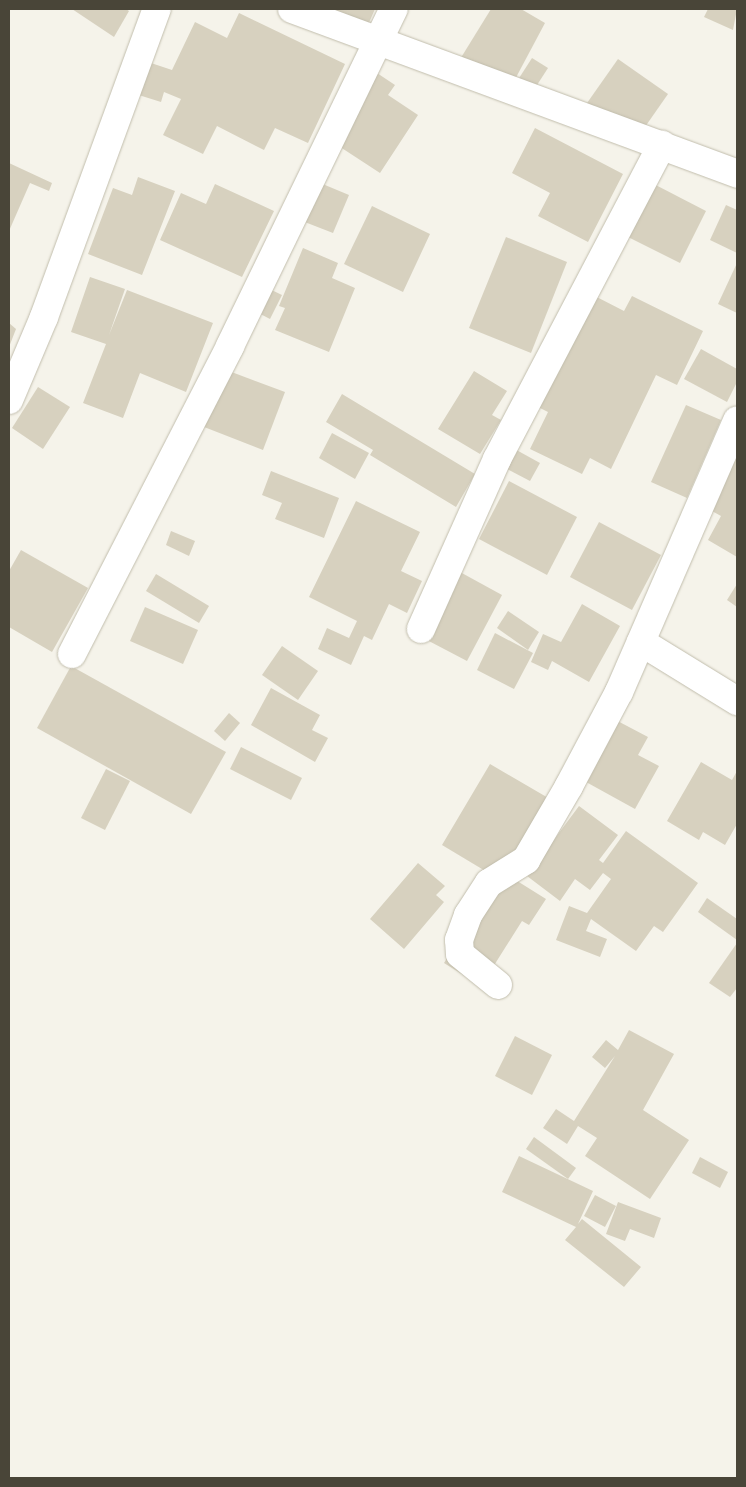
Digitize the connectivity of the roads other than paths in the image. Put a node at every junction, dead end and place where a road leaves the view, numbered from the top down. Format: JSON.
{"nodes":[{"id":1,"x":157,"y":9,"type":"edge"},
{"id":2,"x":292,"y":9,"type":"edge"},
{"id":3,"x":394,"y":9,"type":"edge"},
{"id":4,"x":377,"y":43,"type":"junction"},
{"id":5,"x":662,"y":145,"type":"junction"},
{"id":6,"x":737,"y":174,"type":"edge"},
{"id":7,"x":9,"y":400,"type":"edge"},
{"id":8,"x":737,"y":420,"type":"edge"},
{"id":9,"x":421,"y":629,"type":"dead end"},
{"id":10,"x":641,"y":642,"type":"junction"},
{"id":11,"x":72,"y":654,"type":"dead end"},
{"id":12,"x":737,"y":701,"type":"edge"},
{"id":13,"x":498,"y":985,"type":"dead end"}],
"edges":[{"from":1,"to":7,"type":"street"},
{"from":2,"to":4,"type":"street"},
{"from":3,"to":4,"type":"street"},
{"from":4,"to":5,"type":"street"},
{"from":4,"to":11,"type":"street"},
{"from":5,"to":6,"type":"street"},
{"from":5,"to":9,"type":"street"},
{"from":8,"to":10,"type":"street"},
{"from":10,"to":12,"type":"street"},
{"from":10,"to":13,"type":"street"}]}
